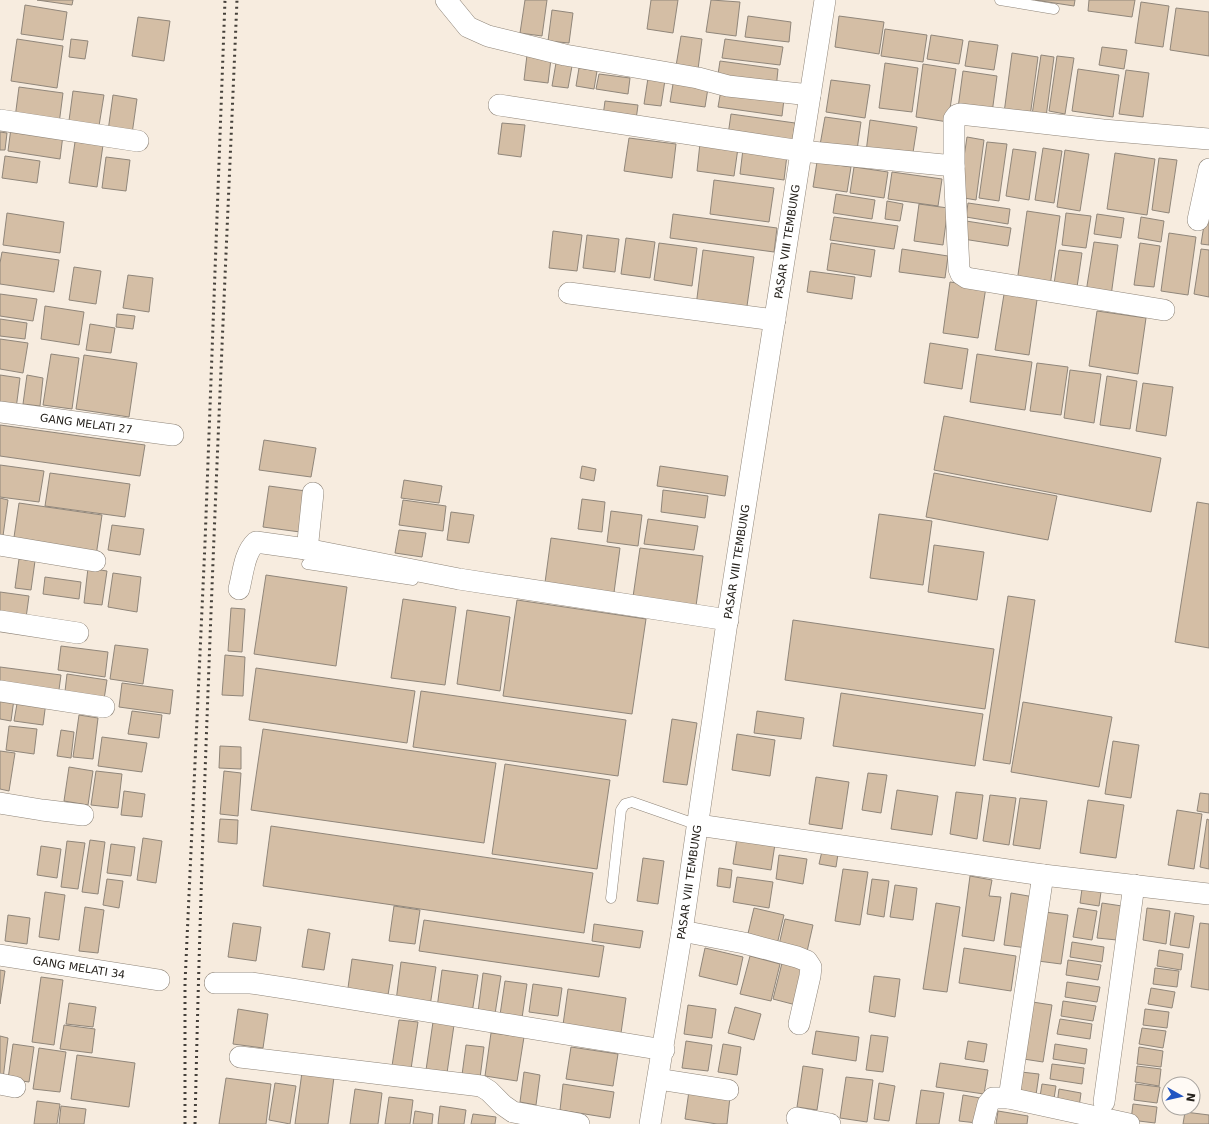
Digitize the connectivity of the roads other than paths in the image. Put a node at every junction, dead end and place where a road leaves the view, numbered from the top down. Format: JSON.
{"nodes":[{"id":1,"x":446,"y":0,"type":"edge"},
{"id":2,"x":825,"y":0,"type":"edge"},
{"id":3,"x":1000,"y":0,"type":"edge"},
{"id":4,"x":1054,"y":9,"type":"dead end"},
{"id":5,"x":810,"y":95,"type":"junction"},
{"id":6,"x":499,"y":105,"type":"dead end"},
{"id":7,"x":0,"y":120,"type":"edge"},
{"id":8,"x":1209,"y":139,"type":"edge"},
{"id":9,"x":138,"y":141,"type":"dead end"},
{"id":10,"x":801,"y":151,"type":"junction"},
{"id":11,"x":954,"y":166,"type":"junction"},
{"id":12,"x":1209,"y":169,"type":"edge"},
{"id":13,"x":1198,"y":220,"type":"dead end"},
{"id":14,"x":569,"y":293,"type":"dead end"},
{"id":15,"x":1164,"y":310,"type":"dead end"},
{"id":16,"x":775,"y":320,"type":"junction"},
{"id":17,"x":0,"y":412,"type":"edge"},
{"id":18,"x":173,"y":435,"type":"dead end"},
{"id":19,"x":313,"y":493,"type":"dead end"},
{"id":20,"x":0,"y":545,"type":"edge"},
{"id":21,"x":306,"y":557,"type":"junction"},
{"id":22,"x":94,"y":560,"type":"dead end"},
{"id":23,"x":239,"y":589,"type":"dead end"},
{"id":24,"x":0,"y":621,"type":"edge"},
{"id":25,"x":727,"y":625,"type":"junction"},
{"id":26,"x":78,"y":634,"type":"dead end"},
{"id":27,"x":0,"y":691,"type":"edge"},
{"id":28,"x":104,"y":707,"type":"dead end"},
{"id":29,"x":0,"y":803,"type":"edge"},
{"id":30,"x":83,"y":814,"type":"dead end"},
{"id":31,"x":698,"y":825,"type":"junction"},
{"id":32,"x":1043,"y":875,"type":"junction"},
{"id":33,"x":1134,"y":885,"type":"junction"},
{"id":34,"x":1209,"y":894,"type":"edge"},
{"id":35,"x":611,"y":898,"type":"dead end"},
{"id":36,"x":682,"y":931,"type":"junction"},
{"id":37,"x":0,"y":955,"type":"edge"},
{"id":38,"x":159,"y":980,"type":"dead end"},
{"id":39,"x":215,"y":983,"type":"dead end"},
{"id":40,"x":799,"y":1024,"type":"dead end"},
{"id":41,"x":664,"y":1050,"type":"junction"},
{"id":42,"x":240,"y":1057,"type":"dead end"},
{"id":43,"x":658,"y":1079,"type":"junction"},
{"id":44,"x":728,"y":1090,"type":"dead end"},
{"id":45,"x":1008,"y":1098,"type":"junction"},
{"id":46,"x":1104,"y":1102,"type":"dead end"},
{"id":47,"x":797,"y":1118,"type":"dead end"},
{"id":48,"x":579,"y":1124,"type":"edge"},
{"id":49,"x":650,"y":1124,"type":"edge"},
{"id":50,"x":830,"y":1124,"type":"edge"},
{"id":51,"x":983,"y":1124,"type":"edge"},
{"id":52,"x":1129,"y":1124,"type":"edge"}],
"edges":[{"from":1,"to":5,"type":"street"},
{"from":2,"to":5,"type":"street","name":"PASAR VIII TEMBUNG"},
{"from":3,"to":4,"type":"lane"},
{"from":5,"to":10,"type":"street","name":"PASAR VIII TEMBUNG"},
{"from":6,"to":10,"type":"street"},
{"from":7,"to":9,"type":"street"},
{"from":8,"to":11,"type":"street"},
{"from":10,"to":11,"type":"street"},
{"from":10,"to":16,"type":"street","name":"PASAR VIII TEMBUNG"},
{"from":11,"to":15,"type":"street"},
{"from":12,"to":13,"type":"street"},
{"from":14,"to":16,"type":"street"},
{"from":16,"to":25,"type":"street","name":"PASAR VIII TEMBUNG"},
{"from":17,"to":18,"type":"street","name":"GANG MELATI 27"},
{"from":19,"to":21,"type":"street"},
{"from":20,"to":22,"type":"street"},
{"from":21,"to":23,"type":"street"},
{"from":21,"to":25,"type":"street"},
{"from":24,"to":26,"type":"street"},
{"from":25,"to":31,"type":"street","name":"PASAR VIII TEMBUNG"},
{"from":27,"to":28,"type":"street"},
{"from":29,"to":30,"type":"street"},
{"from":31,"to":32,"type":"street"},
{"from":31,"to":35,"type":"lane"},
{"from":31,"to":36,"type":"street","name":"PASAR VIII TEMBUNG"},
{"from":32,"to":33,"type":"street"},
{"from":32,"to":45,"type":"street"},
{"from":33,"to":34,"type":"street"},
{"from":33,"to":46,"type":"street"},
{"from":36,"to":40,"type":"street"},
{"from":36,"to":41,"type":"street","name":"PASAR VIII TEMBUNG"},
{"from":37,"to":38,"type":"street","name":"GANG MELATI 34"},
{"from":39,"to":41,"type":"street"},
{"from":41,"to":43,"type":"street","name":"PASAR VIII TEMBUNG"},
{"from":42,"to":48,"type":"street"},
{"from":43,"to":44,"type":"street"},
{"from":43,"to":49,"type":"street","name":"PASAR VIII TEMBUNG"},
{"from":45,"to":51,"type":"street"},
{"from":45,"to":52,"type":"street"},
{"from":47,"to":50,"type":"street"}]}
